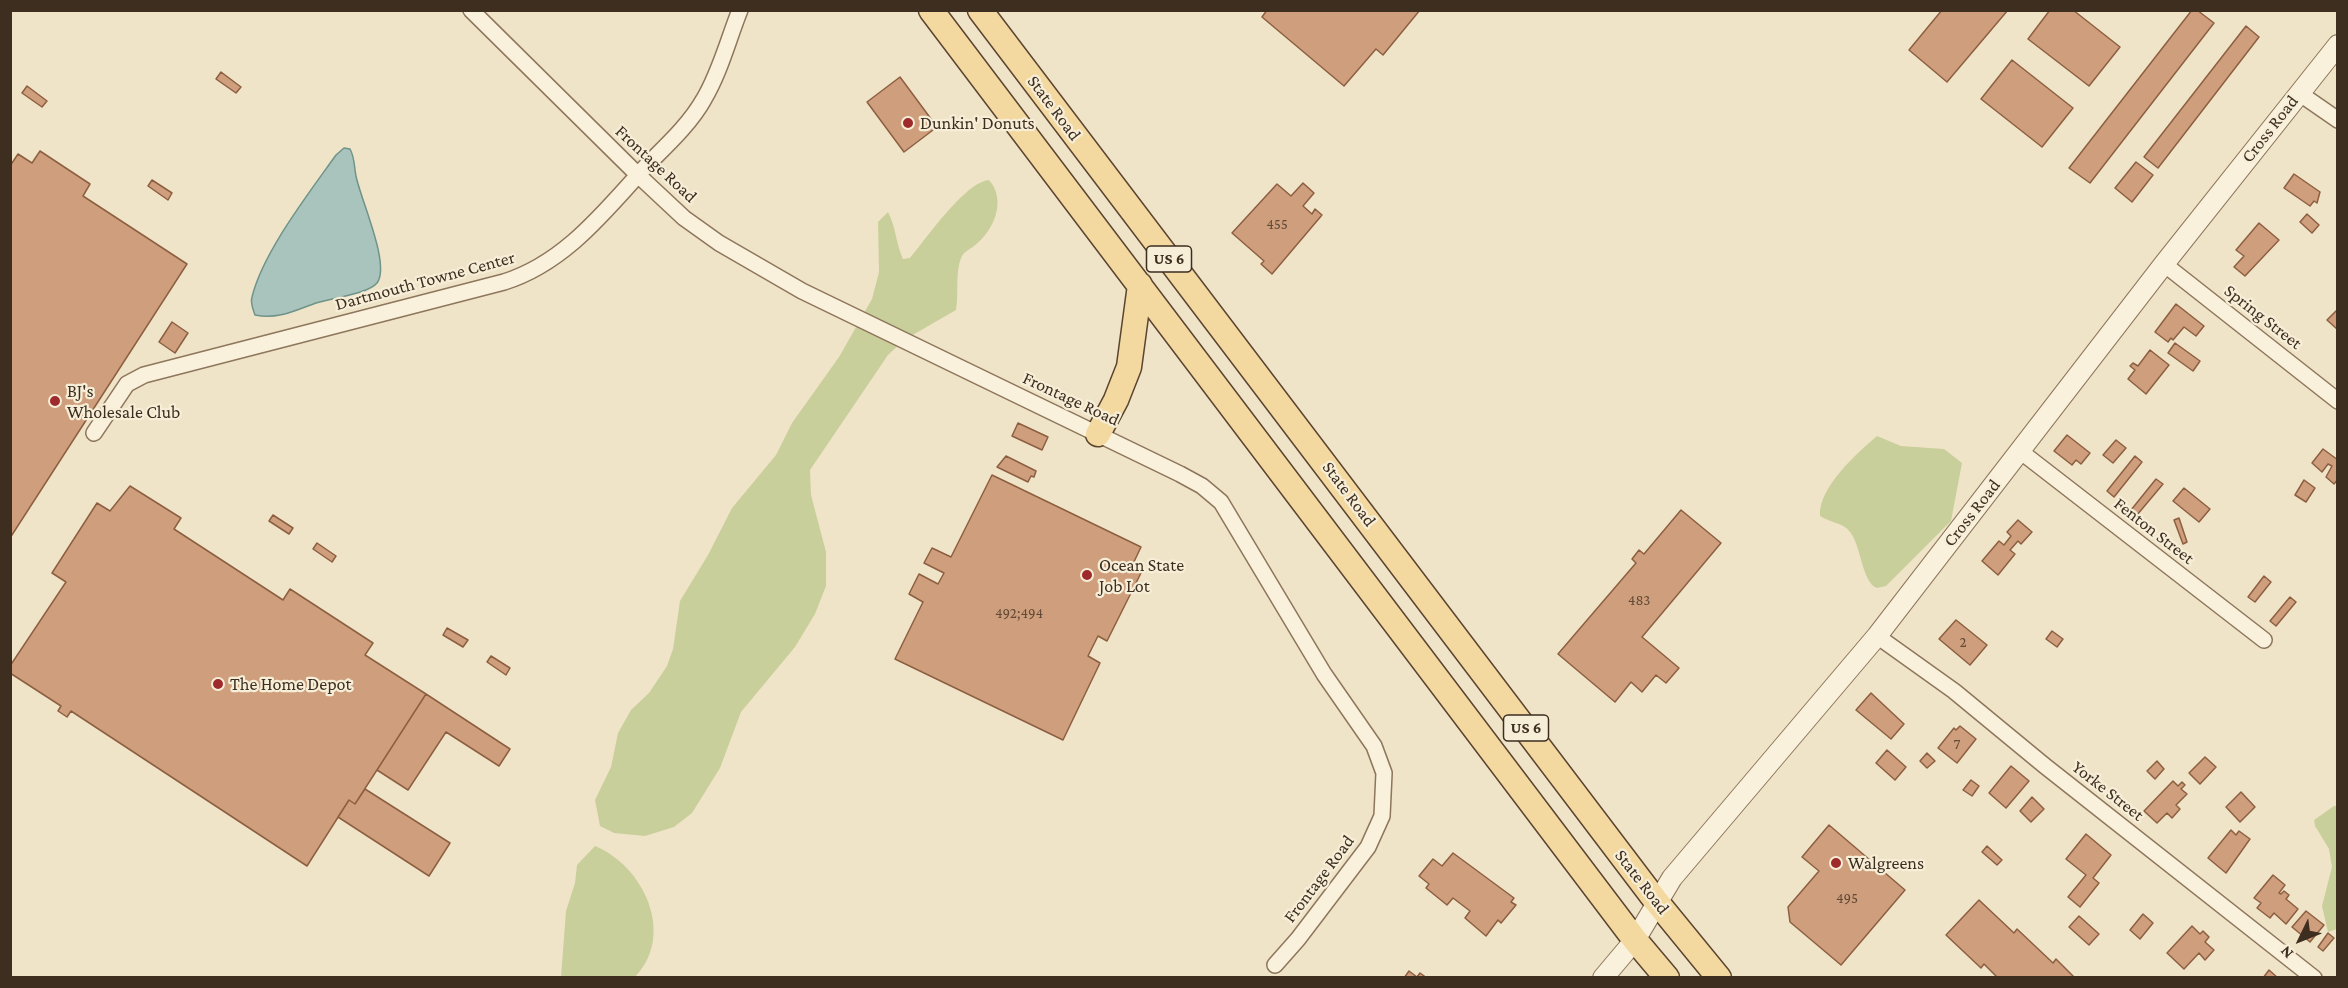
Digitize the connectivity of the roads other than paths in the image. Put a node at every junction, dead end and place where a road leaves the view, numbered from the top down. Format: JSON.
{"nodes":[{"id":1,"x":471,"y":10,"type":"edge"},
{"id":2,"x":740,"y":10,"type":"edge"},
{"id":3,"x":931,"y":10,"type":"edge"},
{"id":4,"x":989,"y":14,"type":"edge"},
{"id":5,"x":2337,"y":45,"type":"edge"},
{"id":6,"x":2299,"y":93,"type":"junction"},
{"id":7,"x":2337,"y":120,"type":"edge"},
{"id":8,"x":638,"y":175,"type":"junction"},
{"id":9,"x":2164,"y":264,"type":"junction"},
{"id":10,"x":1140,"y":285,"type":"junction"},
{"id":11,"x":2337,"y":401,"type":"edge"},
{"id":12,"x":94,"y":433,"type":"dead end"},
{"id":13,"x":1098,"y":434,"type":"junction"},
{"id":14,"x":2020,"y":451,"type":"junction"},
{"id":15,"x":1877,"y":636,"type":"junction"},
{"id":16,"x":2264,"y":640,"type":"dead end"},
{"id":17,"x":1656,"y":901,"type":"junction"},
{"id":18,"x":1635,"y":940,"type":"junction"},
{"id":19,"x":1275,"y":965,"type":"dead end"},
{"id":20,"x":1603,"y":978,"type":"edge"},
{"id":21,"x":1667,"y":978,"type":"edge"},
{"id":22,"x":1719,"y":978,"type":"edge"},
{"id":23,"x":2313,"y":978,"type":"edge"}],
"edges":[{"from":1,"to":8,"type":"street","name":"Frontage Road"},
{"from":2,"to":8,"type":"street","name":"Dartmouth Towne Center"},
{"from":3,"to":10,"type":"main road","number":"US 6"},
{"from":4,"to":17,"type":"main road","name":"State Road","number":"US 6"},
{"from":5,"to":6,"type":"street","name":"Cross Road"},
{"from":6,"to":7,"type":"street"},
{"from":6,"to":9,"type":"street","name":"Cross Road"},
{"from":8,"to":12,"type":"street","name":"Dartmouth Towne Center"},
{"from":8,"to":13,"type":"street","name":"Frontage Road"},
{"from":9,"to":11,"type":"street","name":"Spring Street"},
{"from":9,"to":14,"type":"street","name":"Cross Road"},
{"from":10,"to":13,"type":"main road"},
{"from":10,"to":18,"type":"main road","number":"US 6"},
{"from":13,"to":19,"type":"street","name":"Frontage Road"},
{"from":14,"to":15,"type":"street","name":"Cross Road"},
{"from":14,"to":16,"type":"street","name":"Fenton Street"},
{"from":15,"to":17,"type":"street","name":"Cross Road"},
{"from":15,"to":23,"type":"street","name":"Yorke Street"},
{"from":17,"to":18,"type":"street","name":"Cross Road"},
{"from":17,"to":22,"type":"main road","name":"State Road","number":"US 6"},
{"from":18,"to":20,"type":"street","name":"Cross Road"},
{"from":18,"to":21,"type":"main road","number":"US 6"}]}
